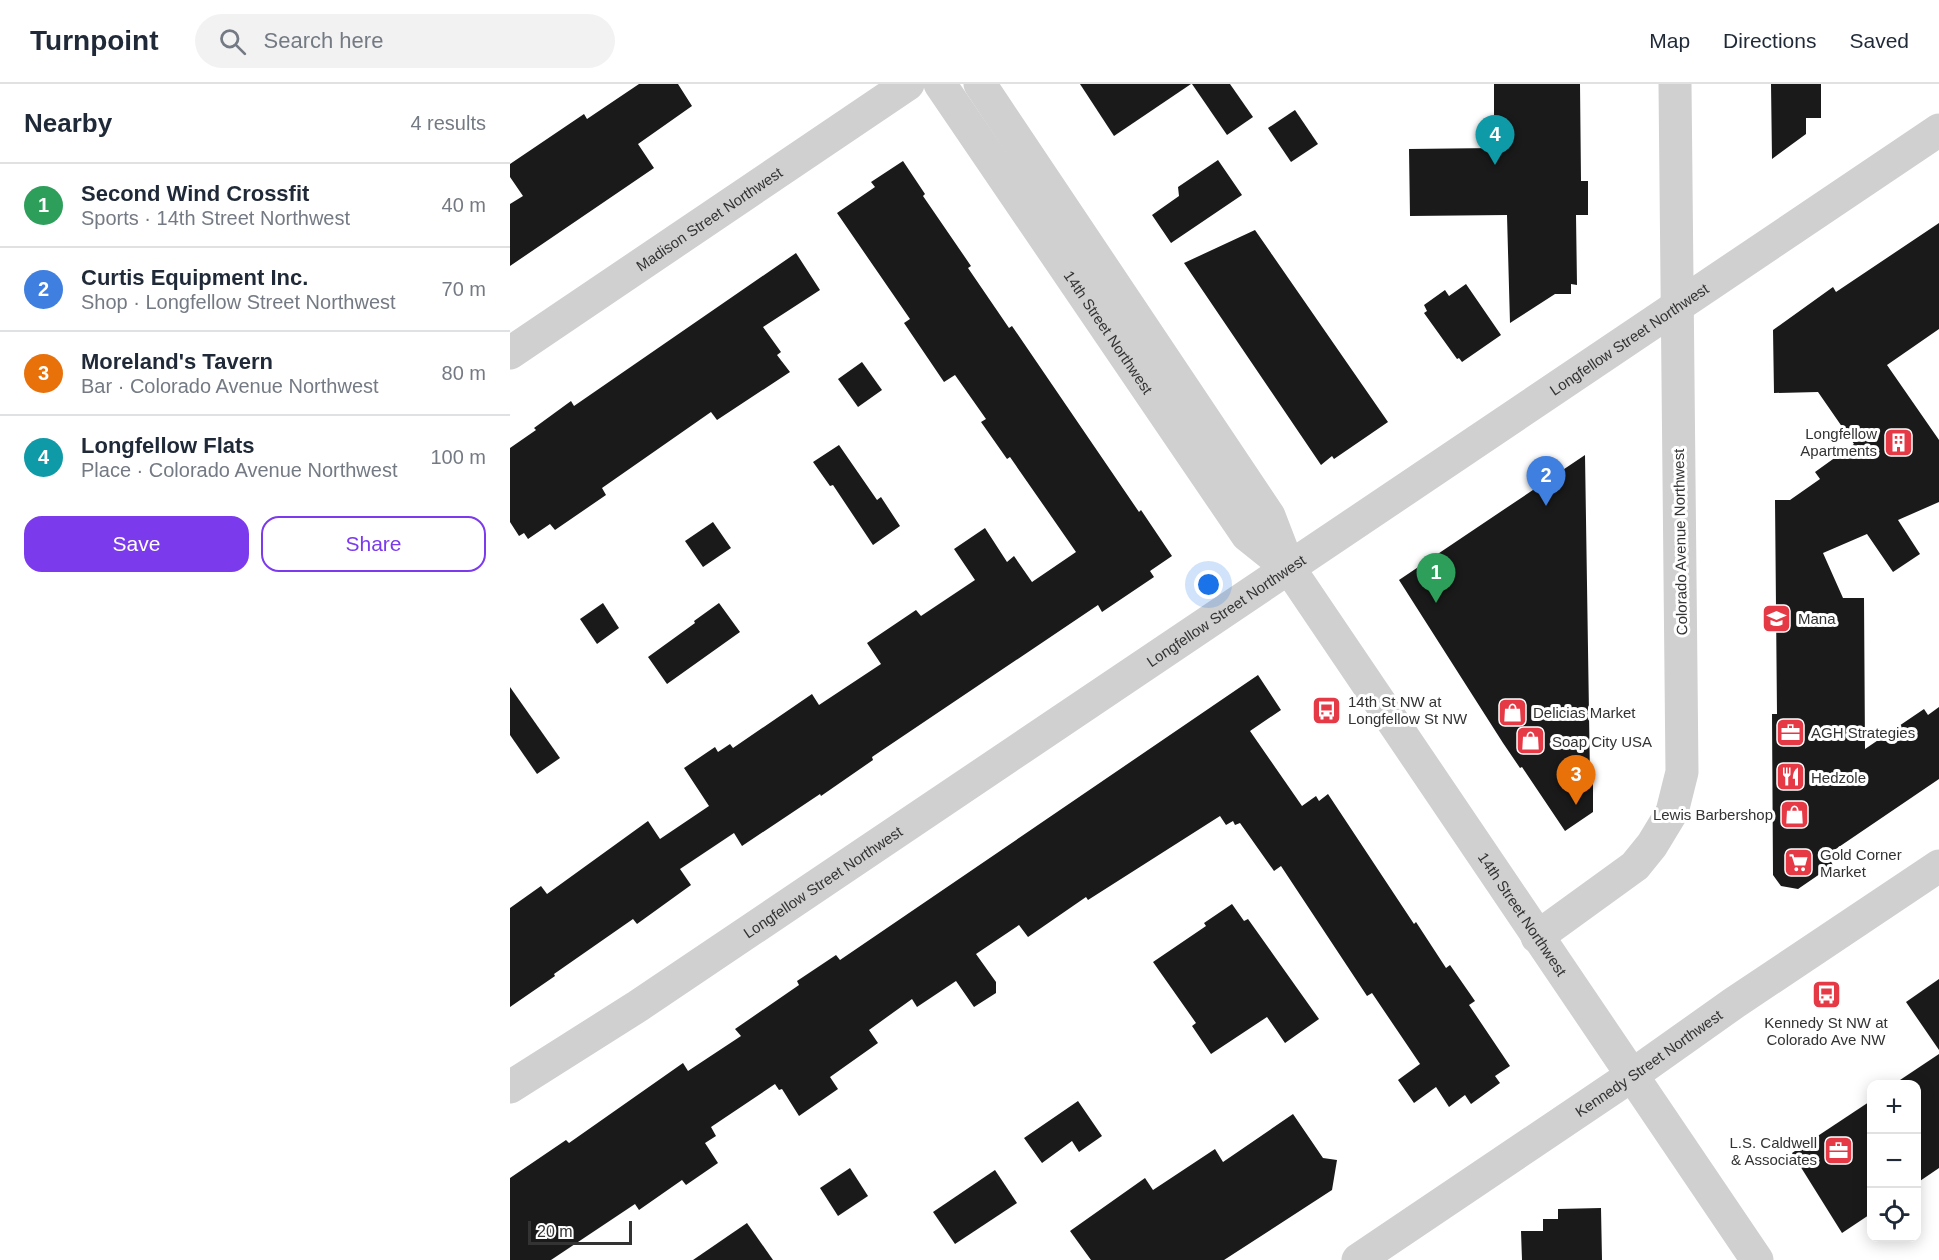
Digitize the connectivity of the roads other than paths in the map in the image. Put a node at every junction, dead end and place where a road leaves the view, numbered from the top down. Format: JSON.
{"nodes":[{"id":1,"x":908,"y":84,"type":"edge"},
{"id":2,"x":940,"y":84,"type":"edge"},
{"id":3,"x":980,"y":84,"type":"edge"},
{"id":4,"x":1675,"y":84,"type":"edge"},
{"id":5,"x":1939,"y":130,"type":"edge"},
{"id":6,"x":1677,"y":305,"type":"junction"},
{"id":7,"x":510,"y":353,"type":"edge"},
{"id":8,"x":1289,"y":568,"type":"junction"},
{"id":9,"x":1939,"y":866,"type":"edge"},
{"id":10,"x":1537,"y":937,"type":"junction"},
{"id":11,"x":1631,"y":1076,"type":"junction"},
{"id":12,"x":510,"y":1087,"type":"edge"},
{"id":13,"x":1358,"y":1260,"type":"edge"},
{"id":14,"x":1756,"y":1260,"type":"edge"}],
"edges":[{"from":1,"to":7,"type":"street","name":"Madison Street Northwest"},
{"from":2,"to":8,"type":"street","name":"14th Street Northwest"},
{"from":3,"to":8,"type":"street","name":"14th Street Northwest"},
{"from":4,"to":6,"type":"street","name":"Colorado Avenue Northwest"},
{"from":5,"to":6,"type":"street","name":"Longfellow Street Northwest"},
{"from":6,"to":8,"type":"street","name":"Longfellow Street Northwest"},
{"from":6,"to":10,"type":"street","name":"Colorado Avenue Northwest"},
{"from":8,"to":10,"type":"street","name":"14th Street Northwest"},
{"from":8,"to":12,"type":"street","name":"Longfellow Street Northwest"},
{"from":9,"to":11,"type":"street","name":"Kennedy Street Northwest"},
{"from":10,"to":11,"type":"street","name":"14th Street Northwest"},
{"from":11,"to":13,"type":"street","name":"Kennedy Street Northwest"},
{"from":11,"to":14,"type":"street","name":"14th Street Northwest"}]}
